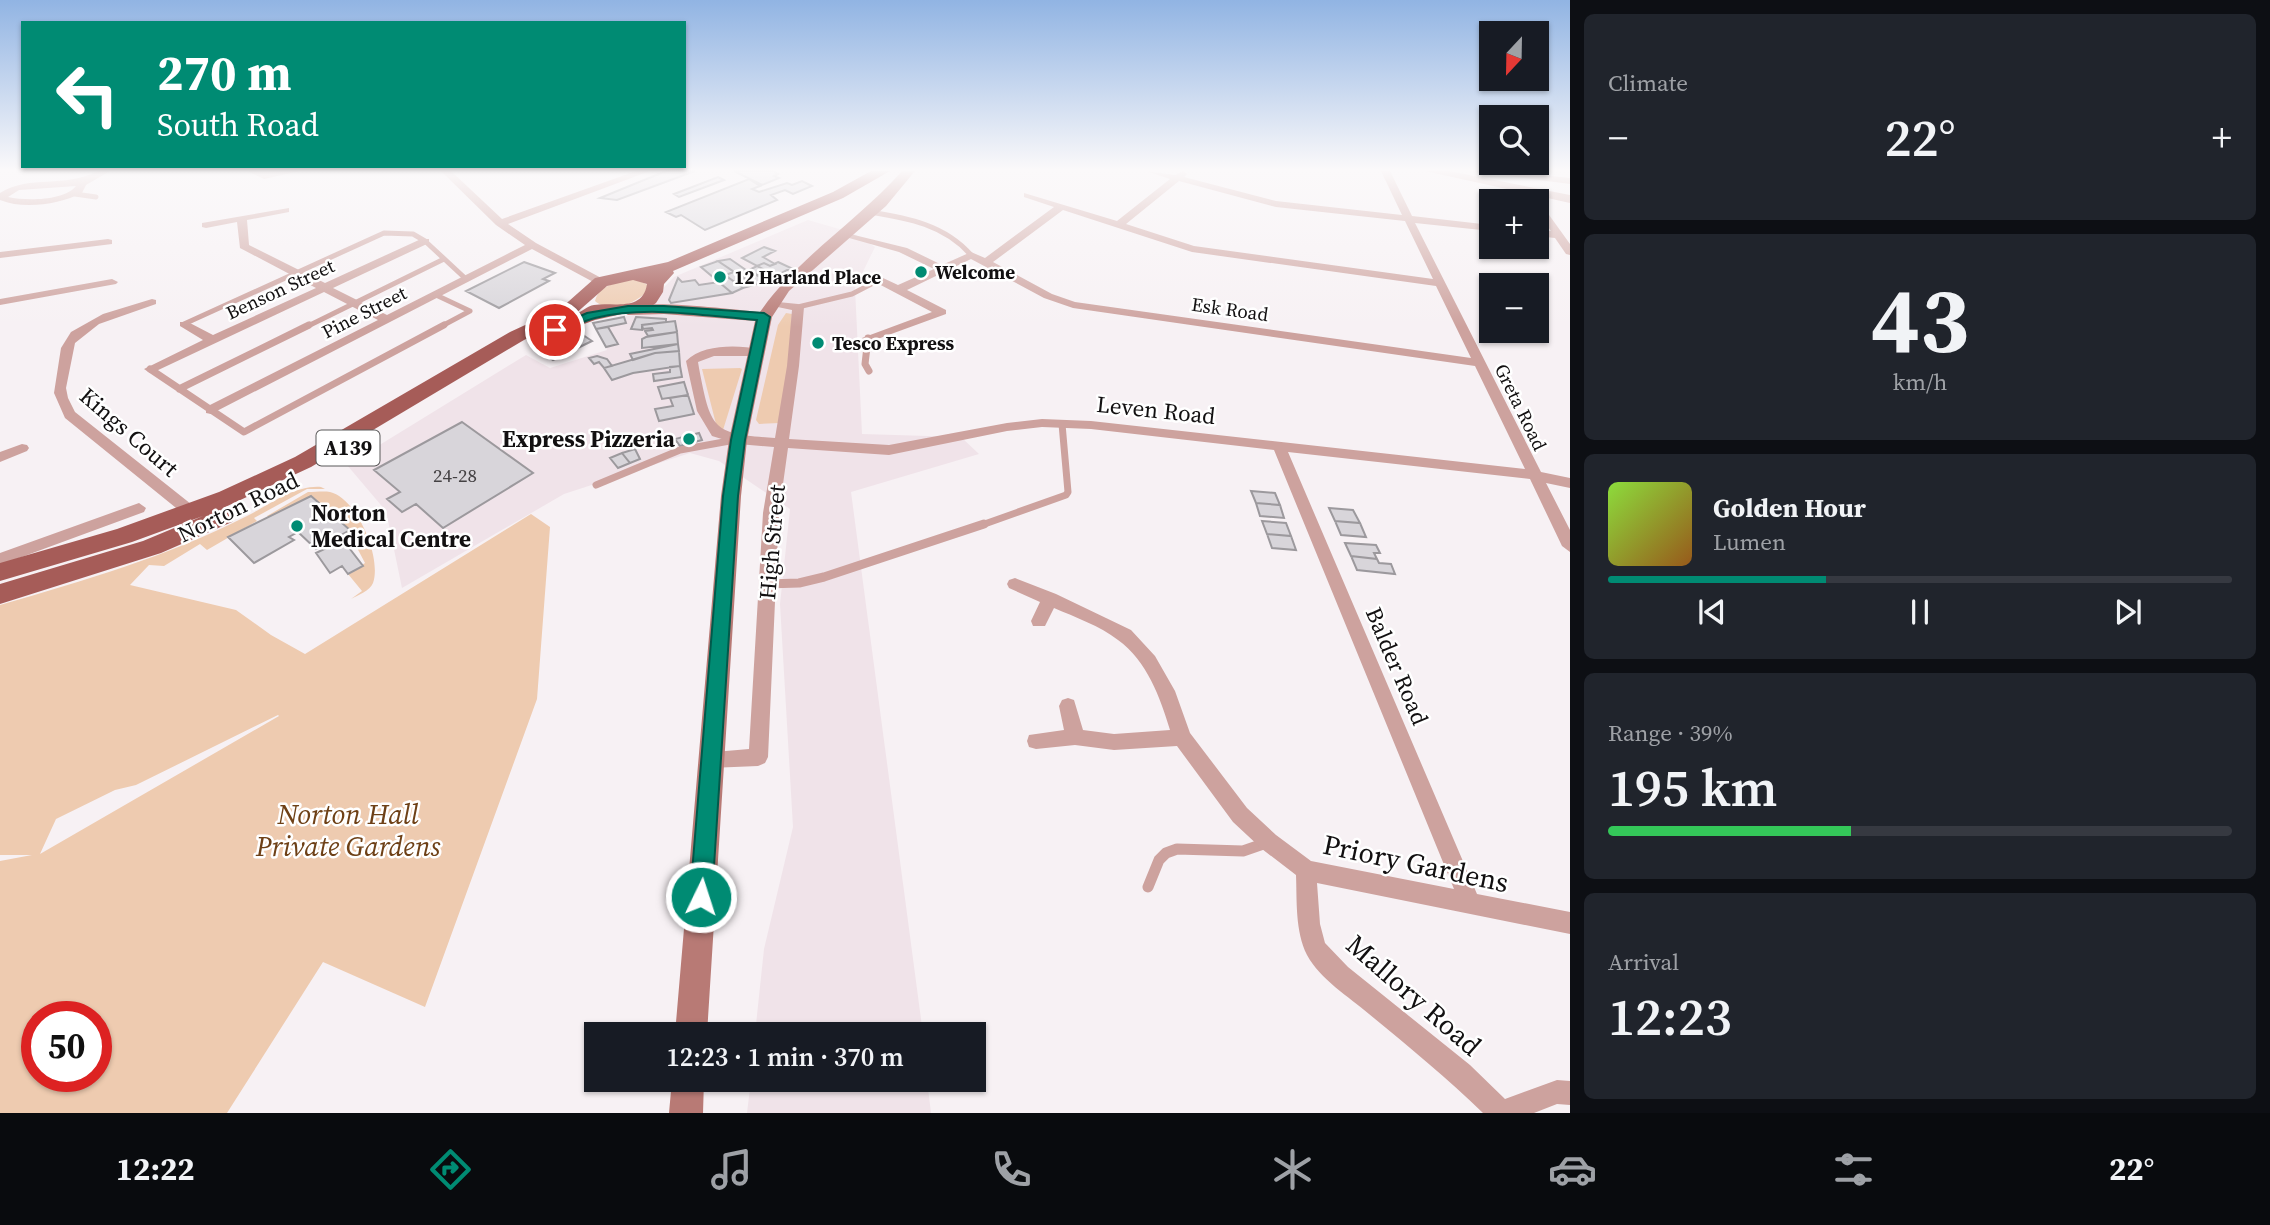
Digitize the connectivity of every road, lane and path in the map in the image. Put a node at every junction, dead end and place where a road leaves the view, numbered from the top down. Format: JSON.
{"nodes":[{"id":1,"x":217,"y":223,"type":"edge"},
{"id":2,"x":242,"y":223,"type":"edge"},
{"id":3,"x":500,"y":223,"type":"edge"},
{"id":4,"x":773,"y":223,"type":"edge"},
{"id":5,"x":858,"y":223,"type":"edge"},
{"id":6,"x":922,"y":223,"type":"edge"},
{"id":7,"x":1039,"y":223,"type":"edge"},
{"id":8,"x":1112,"y":223,"type":"edge"},
{"id":9,"x":1121,"y":223,"type":"edge"},
{"id":10,"x":1411,"y":223,"type":"edge"},
{"id":11,"x":1450,"y":223,"type":"edge"},
{"id":12,"x":1549,"y":223,"type":"edge"},
{"id":13,"x":206,"y":225,"type":"dead end"},
{"id":14,"x":1118,"y":225,"type":"junction"},
{"id":15,"x":1479,"y":227,"type":"edge"},
{"id":16,"x":846,"y":234,"type":"junction"},
{"id":17,"x":1549,"y":235,"type":"edge"},
{"id":18,"x":1557,"y":236,"type":"junction"},
{"id":19,"x":425,"y":241,"type":"junction"},
{"id":20,"x":108,"y":242,"type":"dead end"},
{"id":21,"x":532,"y":245,"type":"junction"},
{"id":22,"x":1570,"y":253,"type":"edge"},
{"id":23,"x":0,"y":255,"type":"edge"},
{"id":24,"x":971,"y":255,"type":"junction"},
{"id":25,"x":444,"y":260,"type":"junction"},
{"id":26,"x":986,"y":262,"type":"junction"},
{"id":27,"x":673,"y":266,"type":"junction"},
{"id":28,"x":943,"y":269,"type":"junction"},
{"id":29,"x":296,"y":273,"type":"junction"},
{"id":30,"x":633,"y":275,"type":"junction"},
{"id":31,"x":466,"y":279,"type":"junction"},
{"id":32,"x":879,"y":279,"type":"joint"},
{"id":33,"x":112,"y":282,"type":"dead end"},
{"id":34,"x":601,"y":282,"type":"junction"},
{"id":35,"x":1440,"y":283,"type":"junction"},
{"id":36,"x":325,"y":288,"type":"junction"},
{"id":37,"x":900,"y":289,"type":"junction"},
{"id":38,"x":436,"y":295,"type":"junction"},
{"id":39,"x":657,"y":297,"type":"junction"},
{"id":40,"x":584,"y":299,"type":"junction"},
{"id":41,"x":0,"y":302,"type":"edge"},
{"id":42,"x":355,"y":304,"type":"junction"},
{"id":43,"x":798,"y":307,"type":"junction"},
{"id":44,"x":768,"y":310,"type":"junction"},
{"id":45,"x":619,"y":311,"type":"junction"},
{"id":46,"x":165,"y":313,"type":"dead end"},
{"id":47,"x":387,"y":320,"type":"junction"},
{"id":48,"x":184,"y":324,"type":"joint"},
{"id":49,"x":868,"y":338,"type":"joint"},
{"id":50,"x":212,"y":340,"type":"junction"},
{"id":51,"x":755,"y":352,"type":"junction"},
{"id":52,"x":1478,"y":363,"type":"junction"},
{"id":53,"x":150,"y":369,"type":"joint"},
{"id":54,"x":869,"y":371,"type":"dead end"},
{"id":55,"x":179,"y":389,"type":"junction"},
{"id":56,"x":211,"y":410,"type":"junction"},
{"id":57,"x":1062,"y":424,"type":"junction"},
{"id":58,"x":738,"y":440,"type":"junction"},
{"id":59,"x":783,"y":443,"type":"junction"},
{"id":60,"x":1279,"y":446,"type":"junction"},
{"id":61,"x":22,"y":448,"type":"dead end"},
{"id":62,"x":0,"y":457,"type":"edge"},
{"id":63,"x":1533,"y":475,"type":"junction"},
{"id":64,"x":1570,"y":483,"type":"edge"},
{"id":65,"x":596,"y":485,"type":"dead end"},
{"id":66,"x":139,"y":509,"type":"dead end"},
{"id":67,"x":191,"y":512,"type":"junction"},
{"id":68,"x":1570,"y":546,"type":"edge"},
{"id":69,"x":0,"y":559,"type":"edge"},
{"id":70,"x":0,"y":572,"type":"edge"},
{"id":71,"x":767,"y":584,"type":"junction"},
{"id":72,"x":1015,"y":584,"type":"dead end"},
{"id":73,"x":0,"y":594,"type":"edge"},
{"id":74,"x":1050,"y":598,"type":"junction"},
{"id":75,"x":1039,"y":621,"type":"dead end"},
{"id":76,"x":1069,"y":706,"type":"dead end"},
{"id":77,"x":1075,"y":737,"type":"junction"},
{"id":78,"x":1182,"y":737,"type":"junction"},
{"id":79,"x":1036,"y":741,"type":"dead end"},
{"id":80,"x":710,"y":760,"type":"junction"},
{"id":81,"x":1269,"y":842,"type":"junction"},
{"id":82,"x":1306,"y":870,"type":"junction"},
{"id":83,"x":1148,"y":887,"type":"dead end"},
{"id":84,"x":1471,"y":905,"type":"junction"},
{"id":85,"x":1570,"y":923,"type":"edge"},
{"id":86,"x":692,"y":1022,"type":"edge"},
{"id":87,"x":687,"y":1092,"type":"edge"},
{"id":88,"x":1570,"y":1093,"type":"edge"},
{"id":89,"x":686,"y":1113,"type":"edge"},
{"id":90,"x":1501,"y":1113,"type":"edge"}],
"edges":[{"from":1,"to":13,"type":"street"},
{"from":2,"to":29,"type":"street"},
{"from":3,"to":21,"type":"street"},
{"from":4,"to":27,"type":"main road","number":"A139"},
{"from":5,"to":16,"type":"main road","name":"High Street"},
{"from":6,"to":24,"type":"lane"},
{"from":7,"to":26,"type":"street"},
{"from":8,"to":14,"type":"street"},
{"from":9,"to":14,"type":"street"},
{"from":10,"to":35,"type":"street","name":"Greta Road"},
{"from":11,"to":15,"type":"street"},
{"from":12,"to":18,"type":"street"},
{"from":14,"to":35,"type":"street"},
{"from":16,"to":28,"type":"street"},
{"from":16,"to":44,"type":"main road","name":"High Street"},
{"from":17,"to":18,"type":"street"},
{"from":18,"to":22,"type":"street"},
{"from":19,"to":25,"type":"lane"},
{"from":19,"to":29,"type":"lane"},
{"from":19,"to":36,"type":"street","name":"Benson Street"},
{"from":20,"to":23,"type":"street"},
{"from":21,"to":31,"type":"street","name":"Pine Street"},
{"from":21,"to":34,"type":"street"},
{"from":24,"to":26,"type":"street","name":"Esk Road"},
{"from":24,"to":28,"type":"street"},
{"from":25,"to":31,"type":"lane"},
{"from":25,"to":42,"type":"lane"},
{"from":26,"to":52,"type":"street","name":"Esk Road"},
{"from":27,"to":30,"type":"main road","number":"A139"},
{"from":27,"to":39,"type":"main road","number":"A139"},
{"from":28,"to":37,"type":"street"},
{"from":29,"to":36,"type":"street"},
{"from":29,"to":48,"type":"lane"},
{"from":30,"to":34,"type":"main road","number":"A139"},
{"from":30,"to":39,"type":"main road"},
{"from":31,"to":38,"type":"street","name":"Pine Street"},
{"from":32,"to":37,"type":"street"},
{"from":32,"to":43,"type":"lane"},
{"from":33,"to":41,"type":"street"},
{"from":34,"to":40,"type":"main road","number":"A139"},
{"from":35,"to":52,"type":"street","name":"Greta Road"},
{"from":36,"to":42,"type":"street"},
{"from":36,"to":50,"type":"street","name":"Benson Street"},
{"from":37,"to":49,"type":"street"},
{"from":38,"to":47,"type":"street","name":"Pine Street"},
{"from":38,"to":56,"type":"lane"},
{"from":39,"to":44,"type":"main road"},
{"from":39,"to":45,"type":"main road","number":"A139"},
{"from":40,"to":45,"type":"main road"},
{"from":40,"to":67,"type":"main road","name":"Norton Road","number":"A139"},
{"from":42,"to":47,"type":"street"},
{"from":42,"to":55,"type":"lane"},
{"from":43,"to":44,"type":"street"},
{"from":43,"to":59,"type":"street","name":"High Street"},
{"from":44,"to":51,"type":"main road","name":"High Street"},
{"from":45,"to":73,"type":"main road","name":"Norton Road","number":"A139"},
{"from":46,"to":67,"type":"street","name":"Kings Court"},
{"from":47,"to":56,"type":"street","name":"Pine Street"},
{"from":48,"to":50,"type":"street"},
{"from":49,"to":54,"type":"lane"},
{"from":50,"to":53,"type":"street","name":"Benson Street"},
{"from":51,"to":58,"type":"main road","name":"High Street"},
{"from":51,"to":58,"type":"street"},
{"from":52,"to":63,"type":"street","name":"Greta Road"},
{"from":53,"to":55,"type":"lane"},
{"from":55,"to":56,"type":"lane"},
{"from":57,"to":59,"type":"street","name":"Leven Road"},
{"from":57,"to":60,"type":"street","name":"Leven Road"},
{"from":57,"to":71,"type":"lane"},
{"from":58,"to":59,"type":"street","name":"Leven Road"},
{"from":58,"to":65,"type":"lane"},
{"from":58,"to":80,"type":"main road","name":"High Street"},
{"from":59,"to":71,"type":"street","name":"High Street"},
{"from":60,"to":63,"type":"street","name":"Leven Road"},
{"from":60,"to":84,"type":"street","name":"Balder Road"},
{"from":61,"to":62,"type":"street"},
{"from":63,"to":64,"type":"street","name":"Leven Road"},
{"from":63,"to":68,"type":"street","name":"Greta Road"},
{"from":66,"to":69,"type":"street"},
{"from":67,"to":70,"type":"main road","name":"Norton Road","number":"A139"},
{"from":71,"to":80,"type":"street","name":"High Street"},
{"from":72,"to":74,"type":"street","name":"Priory Gardens"},
{"from":74,"to":75,"type":"street"},
{"from":74,"to":78,"type":"street","name":"Priory Gardens"},
{"from":76,"to":77,"type":"street"},
{"from":77,"to":78,"type":"street"},
{"from":77,"to":79,"type":"street"},
{"from":78,"to":81,"type":"street","name":"Priory Gardens"},
{"from":80,"to":86,"type":"main road","name":"High Street"},
{"from":81,"to":82,"type":"street","name":"Priory Gardens"},
{"from":81,"to":83,"type":"lane"},
{"from":82,"to":84,"type":"street","name":"Priory Gardens"},
{"from":82,"to":90,"type":"street","name":"Mallory Road"},
{"from":84,"to":85,"type":"street","name":"Priory Gardens"},
{"from":87,"to":89,"type":"main road"},
{"from":88,"to":90,"type":"street"}]}
